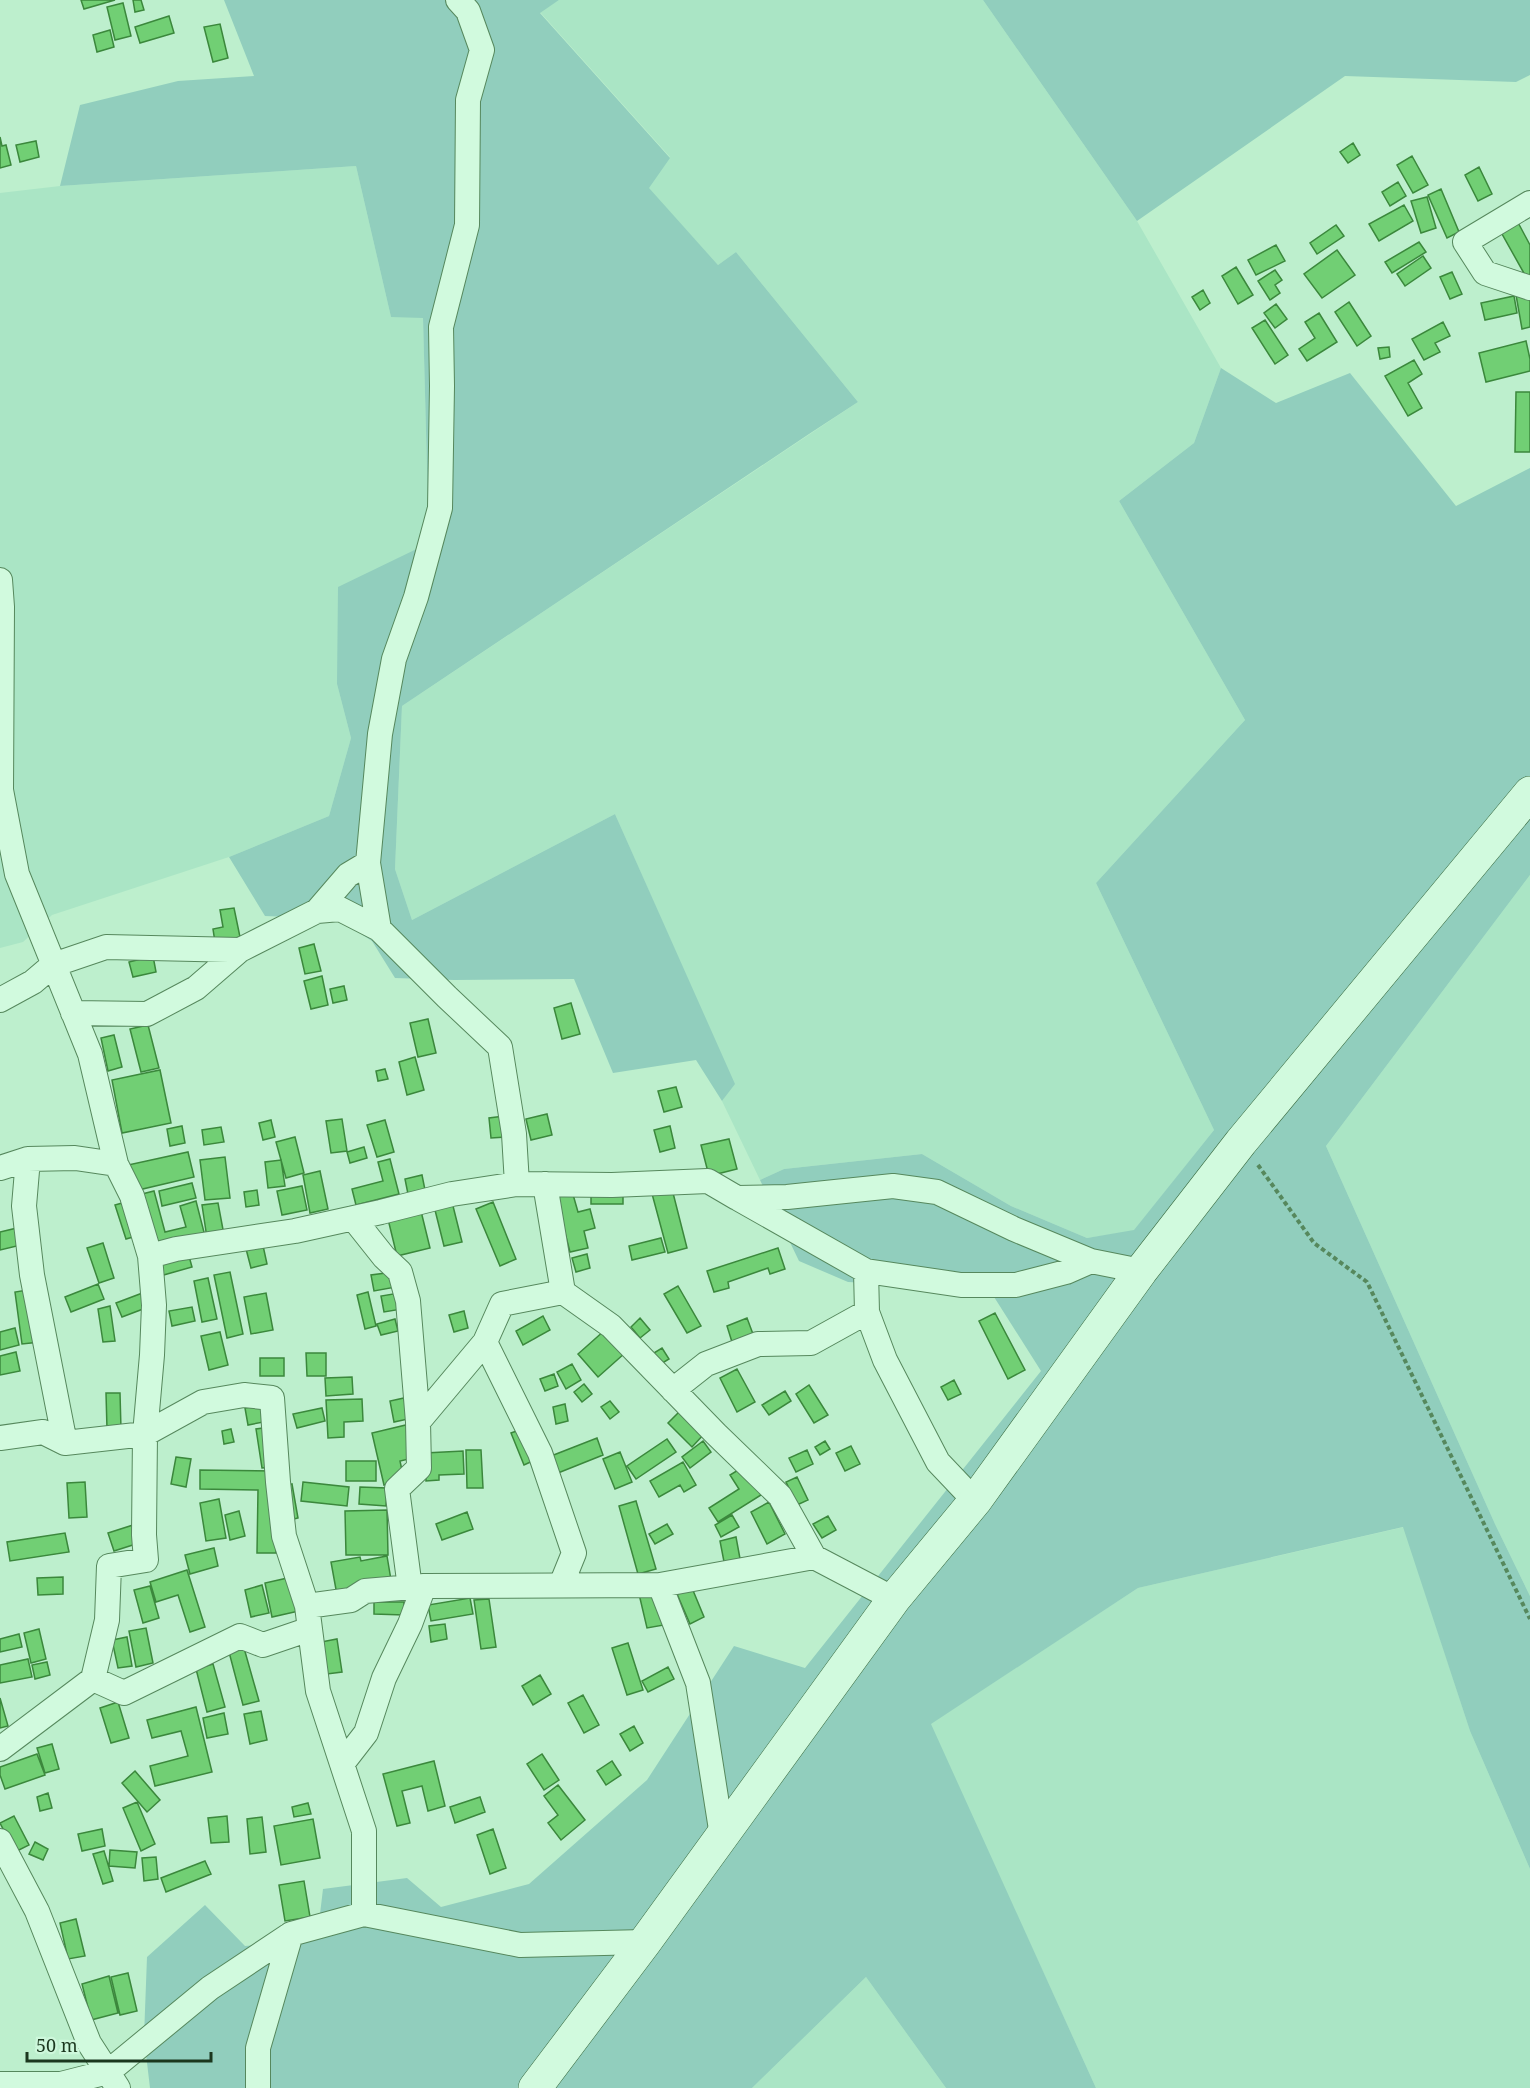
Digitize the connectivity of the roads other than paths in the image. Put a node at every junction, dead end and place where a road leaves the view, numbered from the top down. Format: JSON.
{"nodes":[{"id":1,"x":458,"y":0,"type":"edge"},
{"id":2,"x":1530,"y":203,"type":"edge"},
{"id":3,"x":1530,"y":288,"type":"edge"},
{"id":4,"x":0,"y":580,"type":"edge"},
{"id":5,"x":1530,"y":793,"type":"edge"},
{"id":6,"x":368,"y":863,"type":"junction"},
{"id":7,"x":317,"y":911,"type":"junction"},
{"id":8,"x":379,"y":928,"type":"junction"},
{"id":9,"x":240,"y":950,"type":"junction"},
{"id":10,"x":53,"y":965,"type":"junction"},
{"id":11,"x":0,"y":999,"type":"edge"},
{"id":12,"x":73,"y":1013,"type":"junction"},
{"id":13,"x":28,"y":1159,"type":"junction"},
{"id":14,"x":116,"y":1164,"type":"junction"},
{"id":15,"x":0,"y":1168,"type":"edge"},
{"id":16,"x":518,"y":1184,"type":"junction"},
{"id":17,"x":545,"y":1184,"type":"junction"},
{"id":18,"x":737,"y":1198,"type":"junction"},
{"id":19,"x":353,"y":1218,"type":"junction"},
{"id":20,"x":150,"y":1256,"type":"junction"},
{"id":21,"x":1091,"y":1261,"type":"junction"},
{"id":22,"x":866,"y":1271,"type":"junction"},
{"id":23,"x":1141,"y":1271,"type":"junction"},
{"id":24,"x":563,"y":1292,"type":"junction"},
{"id":25,"x":867,"y":1312,"type":"junction"},
{"id":26,"x":485,"y":1342,"type":"junction"},
{"id":27,"x":673,"y":1390,"type":"junction"},
{"id":28,"x":418,"y":1422,"type":"junction"},
{"id":29,"x":145,"y":1434,"type":"junction"},
{"id":30,"x":0,"y":1438,"type":"edge"},
{"id":31,"x":65,"y":1443,"type":"junction"},
{"id":32,"x":975,"y":1501,"type":"junction"},
{"id":33,"x":814,"y":1557,"type":"junction"},
{"id":34,"x":561,"y":1585,"type":"junction"},
{"id":35,"x":660,"y":1585,"type":"junction"},
{"id":36,"x":417,"y":1587,"type":"junction"},
{"id":37,"x":894,"y":1599,"type":"junction"},
{"id":38,"x":309,"y":1617,"type":"junction"},
{"id":39,"x":93,"y":1679,"type":"junction"},
{"id":40,"x":0,"y":1749,"type":"edge"},
{"id":41,"x":342,"y":1764,"type":"junction"},
{"id":42,"x":722,"y":1836,"type":"junction"},
{"id":43,"x":0,"y":1841,"type":"edge"},
{"id":44,"x":364,"y":1914,"type":"junction"},
{"id":45,"x":291,"y":1934,"type":"junction"},
{"id":46,"x":645,"y":1942,"type":"junction"},
{"id":47,"x":113,"y":2080,"type":"edge"},
{"id":48,"x":0,"y":2084,"type":"edge"},
{"id":49,"x":258,"y":2088,"type":"edge"},
{"id":50,"x":535,"y":2088,"type":"edge"}],
"edges":[{"from":1,"to":6,"type":"street"},
{"from":2,"to":3,"type":"street"},
{"from":4,"to":10,"type":"street"},
{"from":5,"to":23,"type":"street"},
{"from":6,"to":7,"type":"street"},
{"from":6,"to":8,"type":"street"},
{"from":7,"to":8,"type":"street"},
{"from":7,"to":9,"type":"street"},
{"from":8,"to":16,"type":"street"},
{"from":9,"to":10,"type":"street"},
{"from":9,"to":12,"type":"street"},
{"from":10,"to":11,"type":"street"},
{"from":10,"to":12,"type":"street"},
{"from":12,"to":14,"type":"street"},
{"from":13,"to":14,"type":"street"},
{"from":13,"to":15,"type":"street"},
{"from":13,"to":31,"type":"street"},
{"from":14,"to":20,"type":"street"},
{"from":16,"to":17,"type":"street"},
{"from":16,"to":19,"type":"street"},
{"from":17,"to":18,"type":"street"},
{"from":17,"to":24,"type":"street"},
{"from":18,"to":21,"type":"street"},
{"from":18,"to":22,"type":"street"},
{"from":19,"to":20,"type":"street"},
{"from":19,"to":28,"type":"street"},
{"from":20,"to":29,"type":"street"},
{"from":21,"to":22,"type":"street"},
{"from":21,"to":23,"type":"street"},
{"from":22,"to":25,"type":"street"},
{"from":23,"to":32,"type":"street"},
{"from":24,"to":26,"type":"street"},
{"from":24,"to":27,"type":"street"},
{"from":25,"to":27,"type":"street"},
{"from":25,"to":32,"type":"street"},
{"from":26,"to":28,"type":"street"},
{"from":26,"to":34,"type":"street"},
{"from":27,"to":33,"type":"street"},
{"from":28,"to":36,"type":"street"},
{"from":29,"to":31,"type":"street"},
{"from":29,"to":38,"type":"street"},
{"from":29,"to":39,"type":"street"},
{"from":30,"to":31,"type":"street"},
{"from":32,"to":37,"type":"street"},
{"from":33,"to":35,"type":"street"},
{"from":33,"to":37,"type":"street"},
{"from":34,"to":35,"type":"street"},
{"from":34,"to":36,"type":"street"},
{"from":35,"to":42,"type":"street"},
{"from":36,"to":38,"type":"street"},
{"from":36,"to":41,"type":"street"},
{"from":37,"to":42,"type":"street"},
{"from":38,"to":39,"type":"street"},
{"from":38,"to":41,"type":"street"},
{"from":39,"to":40,"type":"street"},
{"from":41,"to":44,"type":"street"},
{"from":42,"to":46,"type":"street"},
{"from":43,"to":47,"type":"street"},
{"from":44,"to":45,"type":"street"},
{"from":44,"to":46,"type":"street"},
{"from":45,"to":47,"type":"street"},
{"from":45,"to":49,"type":"street"},
{"from":46,"to":50,"type":"street"},
{"from":47,"to":48,"type":"street"}]}
